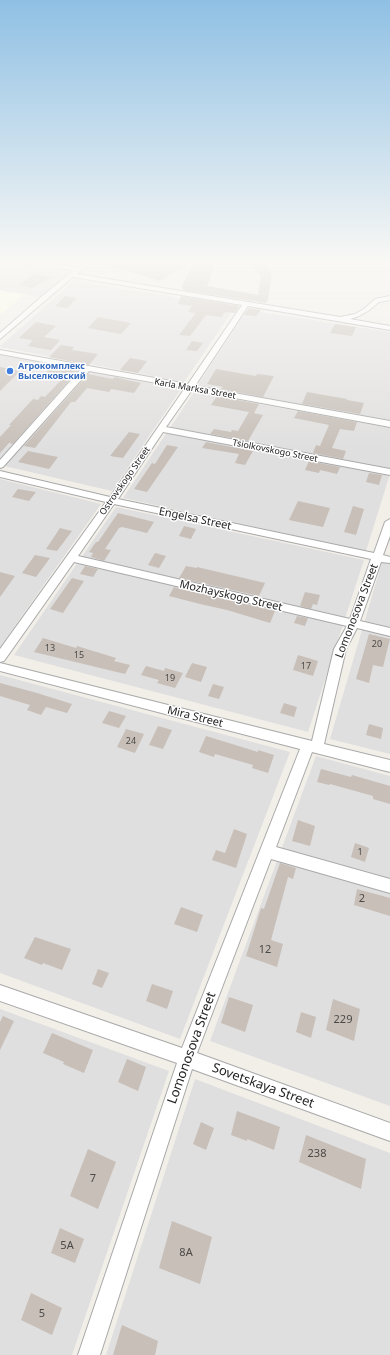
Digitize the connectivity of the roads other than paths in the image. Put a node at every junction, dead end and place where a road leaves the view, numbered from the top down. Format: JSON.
{"nodes":[{"id":1,"x":13,"y":325,"type":"edge"},
{"id":2,"x":232,"y":325,"type":"edge"},
{"id":3,"x":370,"y":325,"type":"edge"},
{"id":4,"x":390,"y":328,"type":"edge"},
{"id":5,"x":0,"y":337,"type":"edge"},
{"id":6,"x":0,"y":352,"type":"edge"},
{"id":7,"x":86,"y":368,"type":"junction"},
{"id":8,"x":190,"y":388,"type":"junction"},
{"id":9,"x":390,"y":424,"type":"edge"},
{"id":10,"x":161,"y":429,"type":"junction"},
{"id":11,"x":0,"y":465,"type":"edge"},
{"id":12,"x":390,"y":472,"type":"edge"},
{"id":13,"x":0,"y":474,"type":"edge"},
{"id":14,"x":112,"y":501,"type":"junction"},
{"id":15,"x":390,"y":522,"type":"edge"},
{"id":16,"x":72,"y":558,"type":"junction"},
{"id":17,"x":378,"y":558,"type":"junction"},
{"id":18,"x":390,"y":560,"type":"edge"},
{"id":19,"x":353,"y":625,"type":"junction"},
{"id":20,"x":390,"y":632,"type":"edge"},
{"id":21,"x":0,"y":658,"type":"edge"},
{"id":22,"x":0,"y":668,"type":"edge"},
{"id":23,"x":313,"y":746,"type":"junction"},
{"id":24,"x":390,"y":766,"type":"edge"},
{"id":25,"x":267,"y":851,"type":"junction"},
{"id":26,"x":390,"y":886,"type":"edge"},
{"id":27,"x":0,"y":993,"type":"edge"},
{"id":28,"x":187,"y":1058,"type":"junction"},
{"id":29,"x":390,"y":1132,"type":"edge"},
{"id":30,"x":89,"y":1355,"type":"edge"}],
"edges":[{"from":1,"to":5,"type":"street"},
{"from":2,"to":8,"type":"street","name":"Ostrovskogo Street"},
{"from":3,"to":4,"type":"street"},
{"from":6,"to":7,"type":"street","name":"Karla Marksa Street"},
{"from":7,"to":8,"type":"street","name":"Karla Marksa Street"},
{"from":7,"to":11,"type":"street"},
{"from":8,"to":9,"type":"street","name":"Karla Marksa Street"},
{"from":8,"to":10,"type":"street","name":"Ostrovskogo Street"},
{"from":10,"to":12,"type":"street","name":"Tsiolkovskogo Street"},
{"from":10,"to":14,"type":"street","name":"Ostrovskogo Street"},
{"from":13,"to":14,"type":"street","name":"Engelsa Street"},
{"from":14,"to":16,"type":"street","name":"Ostrovskogo Street"},
{"from":14,"to":17,"type":"street","name":"Engelsa Street"},
{"from":15,"to":17,"type":"street","name":"Lomonosova Street"},
{"from":16,"to":19,"type":"street","name":"Mozhayskogo Street"},
{"from":16,"to":21,"type":"street","name":"Ostrovskogo Street"},
{"from":17,"to":18,"type":"street","name":"Engelsa Street"},
{"from":17,"to":19,"type":"street","name":"Lomonosova Street"},
{"from":19,"to":20,"type":"street","name":"Mozhayskogo Street"},
{"from":19,"to":23,"type":"street","name":"Lomonosova Street"},
{"from":22,"to":23,"type":"street","name":"Mira Street"},
{"from":23,"to":24,"type":"street","name":"Mira Street"},
{"from":23,"to":25,"type":"street","name":"Lomonosova Street"},
{"from":25,"to":26,"type":"street"},
{"from":25,"to":28,"type":"street","name":"Lomonosova Street"},
{"from":27,"to":28,"type":"street","name":"Sovetskaya Street"},
{"from":28,"to":29,"type":"street","name":"Sovetskaya Street"},
{"from":28,"to":30,"type":"street","name":"Lomonosova Street"}]}
